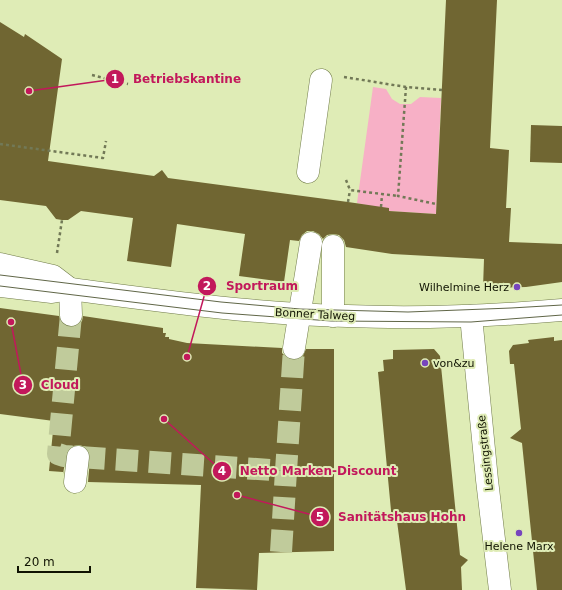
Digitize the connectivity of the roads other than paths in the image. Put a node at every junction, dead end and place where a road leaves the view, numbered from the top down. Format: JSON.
{"nodes":[{"id":1,"x":321,"y":80,"type":"dead end"},
{"id":2,"x":308,"y":172,"type":"dead end"},
{"id":3,"x":311,"y":243,"type":"dead end"},
{"id":4,"x":333,"y":246,"type":"dead end"},
{"id":5,"x":0,"y":264,"type":"edge"},
{"id":6,"x":0,"y":286,"type":"edge"},
{"id":7,"x":70,"y":289,"type":"junction"},
{"id":8,"x":562,"y":310,"type":"edge"},
{"id":9,"x":299,"y":314,"type":"junction"},
{"id":10,"x":71,"y":315,"type":"tunnel mouth"},
{"id":11,"x":333,"y":316,"type":"junction"},
{"id":12,"x":471,"y":316,"type":"junction"},
{"id":13,"x":294,"y":348,"type":"tunnel mouth"},
{"id":14,"x":78,"y":457,"type":"dead end"},
{"id":15,"x":75,"y":482,"type":"dead end"},
{"id":16,"x":500,"y":590,"type":"edge"}],
"edges":[{"from":1,"to":2,"type":"street"},
{"from":3,"to":9,"type":"street"},
{"from":4,"to":11,"type":"street"},
{"from":5,"to":7,"type":"street","name":"Bonner Talweg"},
{"from":6,"to":7,"type":"street","name":"Bonner Talweg"},
{"from":7,"to":9,"type":"street","name":"Bonner Talweg"},
{"from":7,"to":10,"type":"street"},
{"from":8,"to":12,"type":"street","name":"Bonner Talweg"},
{"from":9,"to":11,"type":"street","name":"Bonner Talweg"},
{"from":9,"to":13,"type":"street"},
{"from":11,"to":12,"type":"street","name":"Bonner Talweg"},
{"from":12,"to":16,"type":"street","name":"Lessingstraße"},
{"from":14,"to":15,"type":"street"}]}
